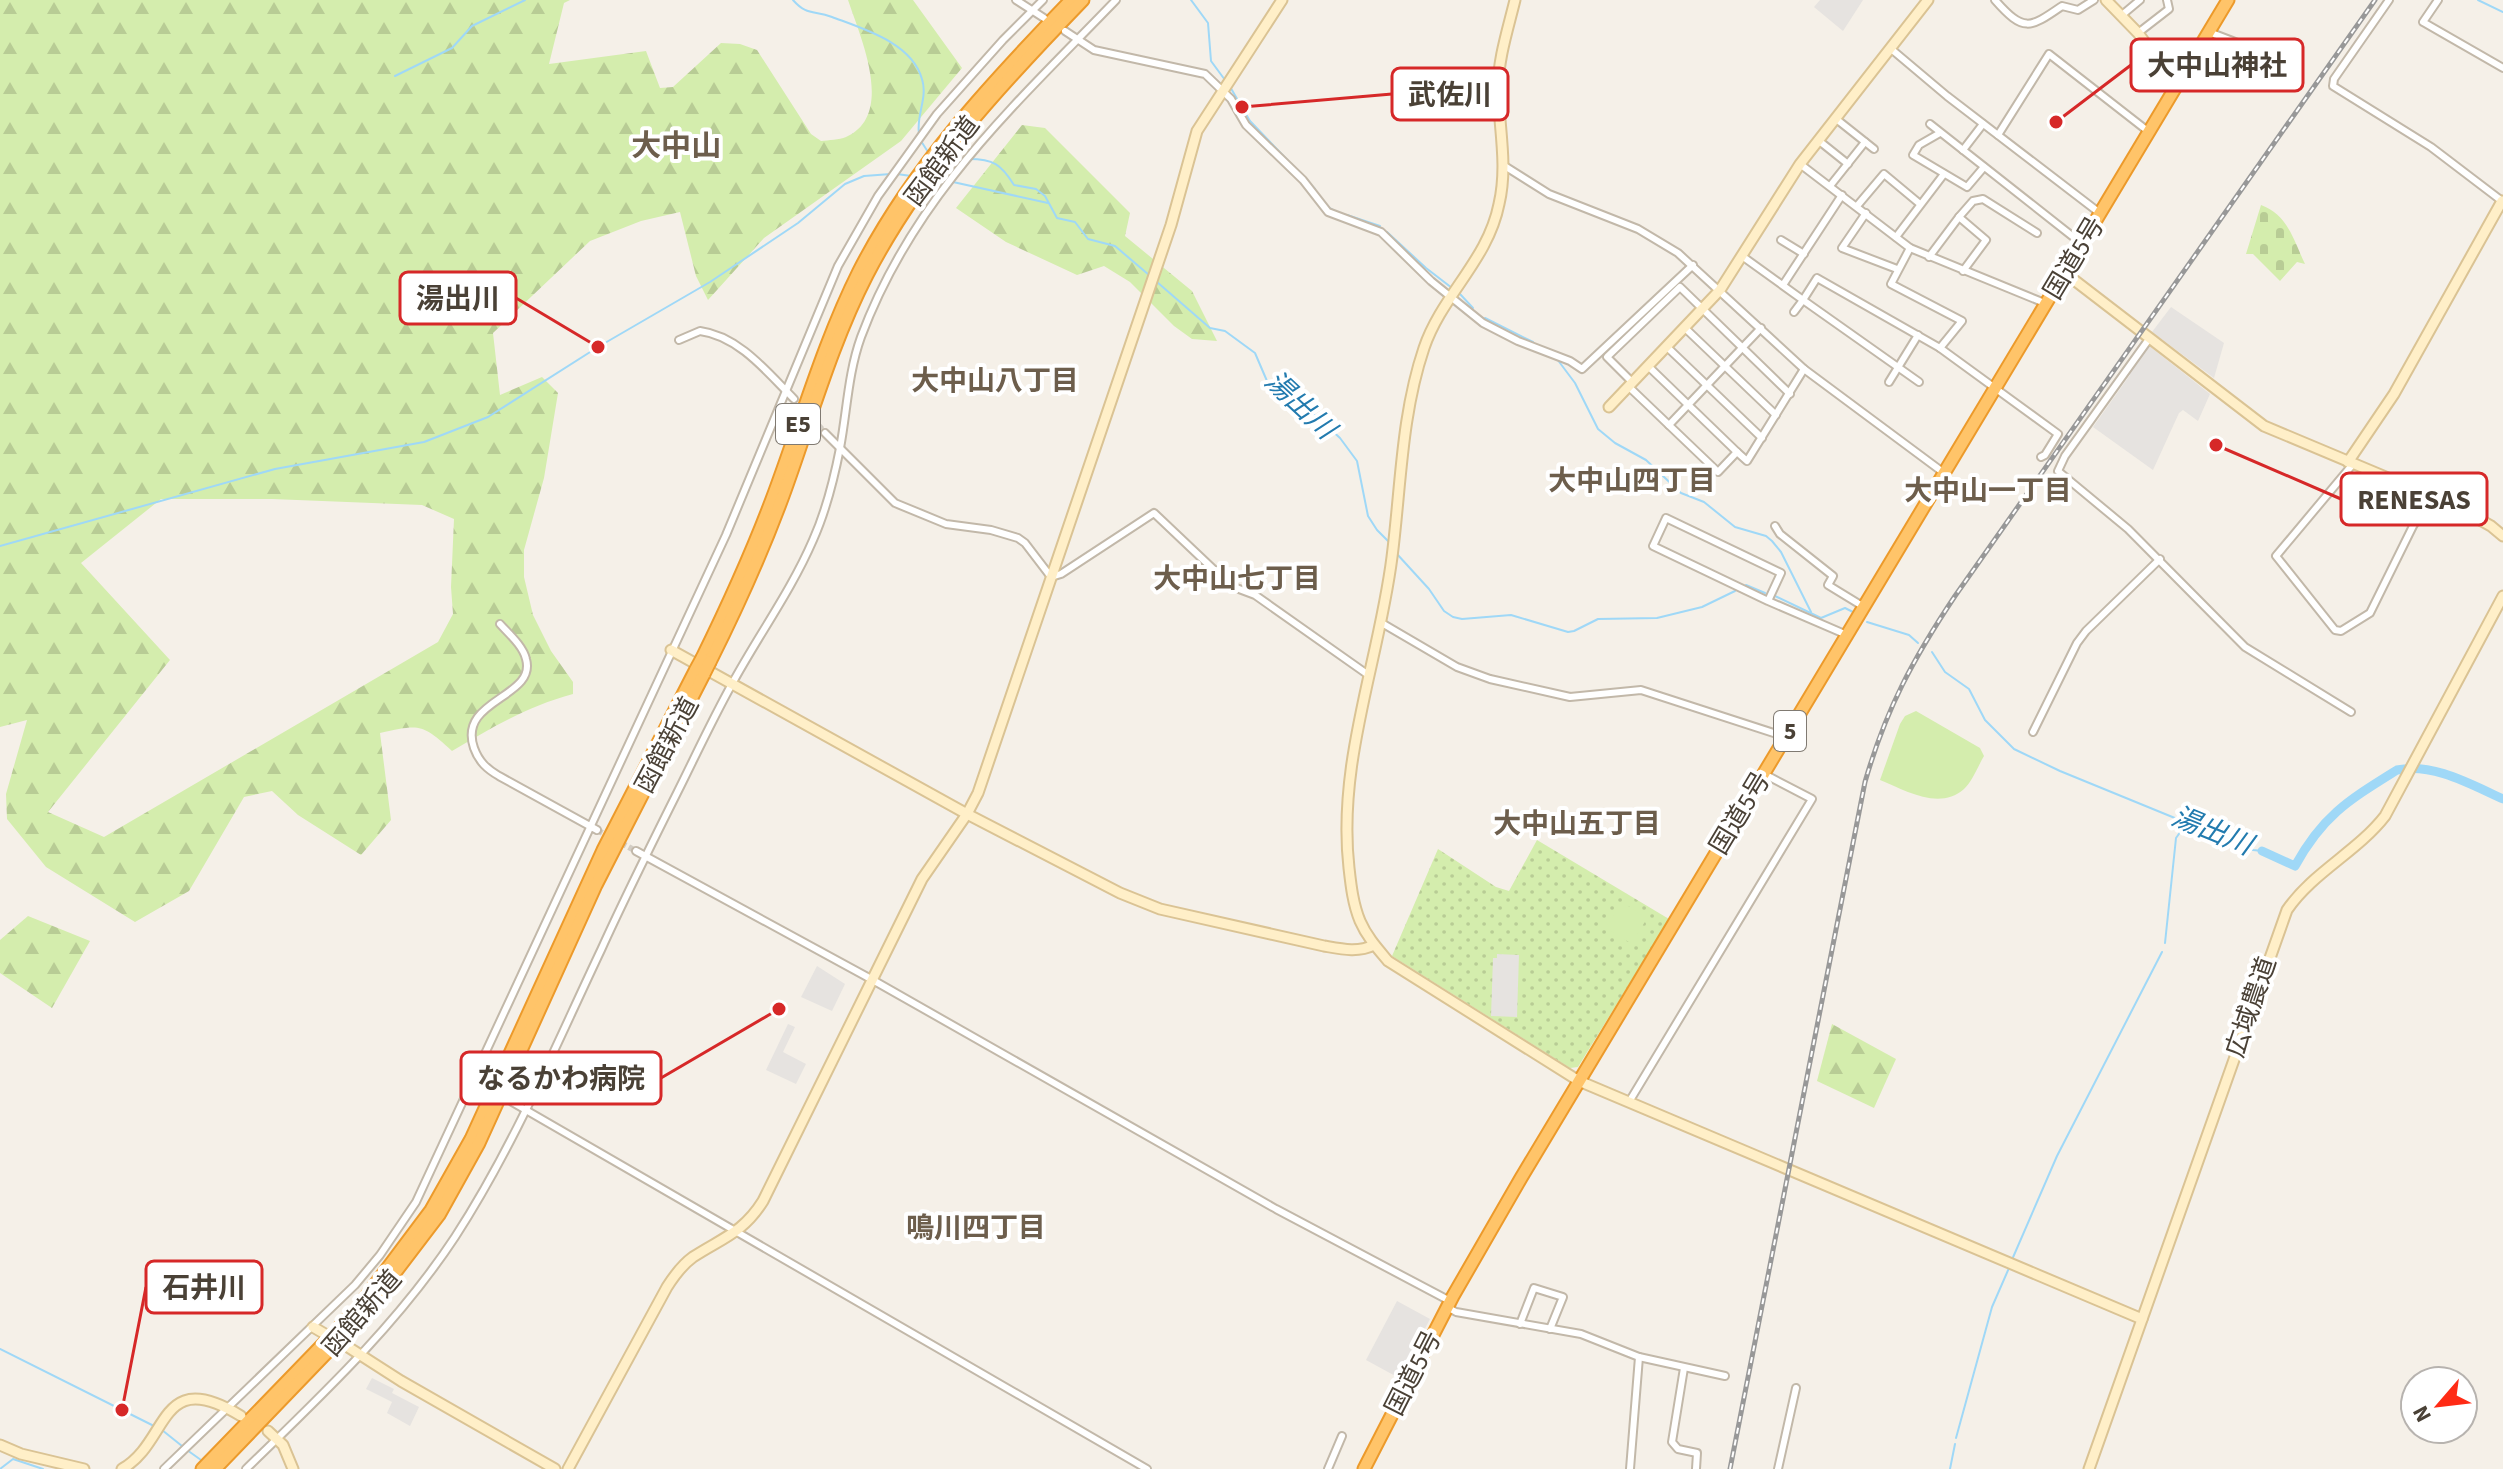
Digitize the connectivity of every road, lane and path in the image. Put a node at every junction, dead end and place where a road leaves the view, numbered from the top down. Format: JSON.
{"nodes":[{"id":1,"x":1016,"y":0,"type":"edge"},
{"id":2,"x":1043,"y":0,"type":"edge"},
{"id":3,"x":1071,"y":0,"type":"edge"},
{"id":4,"x":1083,"y":0,"type":"edge"},
{"id":5,"x":1116,"y":0,"type":"edge"},
{"id":6,"x":1282,"y":0,"type":"edge"},
{"id":7,"x":1515,"y":0,"type":"edge"},
{"id":8,"x":1995,"y":0,"type":"edge"},
{"id":9,"x":2094,"y":0,"type":"edge"},
{"id":10,"x":2106,"y":0,"type":"edge"},
{"id":11,"x":2140,"y":0,"type":"edge"},
{"id":12,"x":2167,"y":0,"type":"edge"},
{"id":13,"x":2228,"y":0,"type":"edge"},
{"id":14,"x":2389,"y":0,"type":"edge"},
{"id":15,"x":2438,"y":0,"type":"edge"},
{"id":16,"x":1923,"y":2,"type":"edge"},
{"id":17,"x":1033,"y":11,"type":"junction"},
{"id":18,"x":2122,"y":15,"type":"junction"},
{"id":19,"x":1044,"y":18,"type":"dead end"},
{"id":20,"x":1065,"y":31,"type":"dead end"},
{"id":21,"x":2209,"y":32,"type":"junction"},
{"id":22,"x":2138,"y":33,"type":"junction"},
{"id":23,"x":1078,"y":40,"type":"junction"},
{"id":24,"x":1890,"y":48,"type":"junction"},
{"id":25,"x":2503,"y":68,"type":"edge"},
{"id":26,"x":2272,"y":69,"type":"dead end"},
{"id":27,"x":1226,"y":86,"type":"junction"},
{"id":28,"x":2177,"y":86,"type":"junction"},
{"id":29,"x":1835,"y":118,"type":"junction"},
{"id":30,"x":961,"y":124,"type":"junction"},
{"id":31,"x":1930,"y":124,"type":"dead end"},
{"id":32,"x":1983,"y":124,"type":"junction"},
{"id":33,"x":2149,"y":132,"type":"junction"},
{"id":34,"x":1940,"y":133,"type":"junction"},
{"id":35,"x":1998,"y":135,"type":"junction"},
{"id":36,"x":1818,"y":140,"type":"junction"},
{"id":37,"x":1865,"y":142,"type":"junction"},
{"id":38,"x":1874,"y":149,"type":"dead end"},
{"id":39,"x":1963,"y":150,"type":"junction"},
{"id":40,"x":1800,"y":164,"type":"junction"},
{"id":41,"x":1848,"y":164,"type":"junction"},
{"id":42,"x":1503,"y":165,"type":"junction"},
{"id":43,"x":1984,"y":167,"type":"junction"},
{"id":44,"x":2042,"y":170,"type":"junction"},
{"id":45,"x":1944,"y":174,"type":"junction"},
{"id":46,"x":2035,"y":179,"type":"dead end"},
{"id":47,"x":1830,"y":186,"type":"junction"},
{"id":48,"x":1842,"y":195,"type":"junction"},
{"id":49,"x":2503,"y":200,"type":"edge"},
{"id":50,"x":1920,"y":204,"type":"junction"},
{"id":51,"x":1857,"y":206,"type":"junction"},
{"id":52,"x":1866,"y":213,"type":"junction"},
{"id":53,"x":2101,"y":214,"type":"junction"},
{"id":54,"x":1959,"y":217,"type":"junction"},
{"id":55,"x":2037,"y":233,"type":"dead end"},
{"id":56,"x":1896,"y":237,"type":"junction"},
{"id":57,"x":1781,"y":240,"type":"dead end"},
{"id":58,"x":2082,"y":244,"type":"junction"},
{"id":59,"x":1910,"y":248,"type":"junction"},
{"id":60,"x":1804,"y":254,"type":"junction"},
{"id":61,"x":1742,"y":256,"type":"junction"},
{"id":62,"x":1929,"y":257,"type":"junction"},
{"id":63,"x":1693,"y":265,"type":"junction"},
{"id":64,"x":1897,"y":269,"type":"junction"},
{"id":65,"x":1963,"y":271,"type":"junction"},
{"id":66,"x":2065,"y":273,"type":"junction"},
{"id":67,"x":1783,"y":285,"type":"junction"},
{"id":68,"x":1720,"y":290,"type":"junction"},
{"id":69,"x":1451,"y":297,"type":"junction"},
{"id":70,"x":1803,"y":300,"type":"junction"},
{"id":71,"x":2047,"y":304,"type":"junction"},
{"id":72,"x":1702,"y":310,"type":"junction"},
{"id":73,"x":1794,"y":312,"type":"dead end"},
{"id":74,"x":1685,"y":328,"type":"junction"},
{"id":75,"x":1761,"y":328,"type":"junction"},
{"id":76,"x":1918,"y":335,"type":"junction"},
{"id":77,"x":2149,"y":339,"type":"junction"},
{"id":78,"x":679,"y":340,"type":"dead end"},
{"id":79,"x":1667,"y":347,"type":"junction"},
{"id":80,"x":1742,"y":348,"type":"junction"},
{"id":81,"x":1940,"y":348,"type":"junction"},
{"id":82,"x":1648,"y":366,"type":"junction"},
{"id":83,"x":1725,"y":366,"type":"junction"},
{"id":84,"x":1898,"y":367,"type":"junction"},
{"id":85,"x":1804,"y":369,"type":"junction"},
{"id":86,"x":1889,"y":382,"type":"dead end"},
{"id":87,"x":1919,"y":382,"type":"dead end"},
{"id":88,"x":1630,"y":384,"type":"junction"},
{"id":89,"x":1707,"y":385,"type":"junction"},
{"id":90,"x":1996,"y":387,"type":"junction"},
{"id":91,"x":785,"y":390,"type":"junction"},
{"id":92,"x":1790,"y":394,"type":"junction"},
{"id":93,"x":794,"y":399,"type":"dead end"},
{"id":94,"x":1688,"y":404,"type":"junction"},
{"id":95,"x":1609,"y":407,"type":"dead end"},
{"id":96,"x":1776,"y":415,"type":"junction"},
{"id":97,"x":1669,"y":425,"type":"junction"},
{"id":98,"x":825,"y":433,"type":"tunnel mouth"},
{"id":99,"x":1762,"y":438,"type":"junction"},
{"id":100,"x":840,"y":449,"type":"junction"},
{"id":101,"x":1737,"y":452,"type":"junction"},
{"id":102,"x":2041,"y":457,"type":"dead end"},
{"id":103,"x":2350,"y":463,"type":"junction"},
{"id":104,"x":1944,"y":473,"type":"junction"},
{"id":105,"x":2432,"y":496,"type":"junction"},
{"id":106,"x":1775,"y":526,"type":"dead end"},
{"id":107,"x":2503,"y":536,"type":"edge"},
{"id":108,"x":2160,"y":559,"type":"junction"},
{"id":109,"x":1051,"y":577,"type":"junction"},
{"id":110,"x":2503,"y":596,"type":"edge"},
{"id":111,"x":1768,"y":601,"type":"junction"},
{"id":112,"x":1864,"y":607,"type":"junction"},
{"id":113,"x":1380,"y":622,"type":"junction"},
{"id":114,"x":500,"y":624,"type":"dead end"},
{"id":115,"x":1847,"y":635,"type":"junction"},
{"id":116,"x":671,"y":650,"type":"junction"},
{"id":117,"x":700,"y":672,"type":"junction"},
{"id":118,"x":1367,"y":674,"type":"junction"},
{"id":119,"x":732,"y":683,"type":"junction"},
{"id":120,"x":2351,"y":712,"type":"dead end"},
{"id":121,"x":2033,"y":732,"type":"dead end"},
{"id":122,"x":1786,"y":737,"type":"junction"},
{"id":123,"x":1764,"y":774,"type":"junction"},
{"id":124,"x":967,"y":814,"type":"junction"},
{"id":125,"x":594,"y":828,"type":"junction"},
{"id":126,"x":636,"y":851,"type":"tunnel mouth"},
{"id":127,"x":646,"y":856,"type":"junction"},
{"id":128,"x":1374,"y":945,"type":"junction"},
{"id":129,"x":871,"y":979,"type":"junction"},
{"id":130,"x":1579,"y":1081,"type":"junction"},
{"id":131,"x":512,"y":1102,"type":"tunnel mouth"},
{"id":132,"x":1629,"y":1102,"type":"junction"},
{"id":133,"x":526,"y":1110,"type":"junction"},
{"id":134,"x":738,"y":1231,"type":"junction"},
{"id":135,"x":1448,"y":1304,"type":"junction"},
{"id":136,"x":2142,"y":1319,"type":"junction"},
{"id":137,"x":1520,"y":1324,"type":"junction"},
{"id":138,"x":313,"y":1327,"type":"junction"},
{"id":139,"x":1550,"y":1329,"type":"junction"},
{"id":140,"x":325,"y":1334,"type":"dead end"},
{"id":141,"x":348,"y":1347,"type":"dead end"},
{"id":142,"x":362,"y":1355,"type":"junction"},
{"id":143,"x":1639,"y":1357,"type":"junction"},
{"id":144,"x":1684,"y":1368,"type":"junction"},
{"id":145,"x":1725,"y":1376,"type":"dead end"},
{"id":146,"x":303,"y":1380,"type":"junction"},
{"id":147,"x":1796,"y":1388,"type":"dead end"},
{"id":148,"x":269,"y":1401,"type":"junction"},
{"id":149,"x":228,"y":1408,"type":"junction"},
{"id":150,"x":241,"y":1416,"type":"dead end"},
{"id":151,"x":268,"y":1431,"type":"dead end"},
{"id":152,"x":1342,"y":1436,"type":"dead end"},
{"id":153,"x":277,"y":1438,"type":"junction"},
{"id":154,"x":0,"y":1445,"type":"edge"},
{"id":155,"x":84,"y":1469,"type":"edge"},
{"id":156,"x":122,"y":1469,"type":"edge"},
{"id":157,"x":164,"y":1469,"type":"edge"},
{"id":158,"x":190,"y":1469,"type":"edge"},
{"id":159,"x":202,"y":1469,"type":"edge"},
{"id":160,"x":215,"y":1469,"type":"edge"},
{"id":161,"x":224,"y":1469,"type":"edge"},
{"id":162,"x":246,"y":1469,"type":"edge"},
{"id":163,"x":293,"y":1469,"type":"edge"},
{"id":164,"x":555,"y":1469,"type":"edge"},
{"id":165,"x":568,"y":1469,"type":"edge"},
{"id":166,"x":1147,"y":1469,"type":"edge"},
{"id":167,"x":1328,"y":1469,"type":"edge"},
{"id":168,"x":1364,"y":1469,"type":"edge"},
{"id":169,"x":1630,"y":1469,"type":"edge"},
{"id":170,"x":1696,"y":1469,"type":"edge"},
{"id":171,"x":1778,"y":1469,"type":"edge"},
{"id":172,"x":2089,"y":1469,"type":"edge"}],
"edges":[{"from":1,"to":17,"type":"street"},
{"from":2,"to":17,"type":"street"},
{"from":3,"to":30,"type":"highway","name":"函館新道","number":"E5"},
{"from":4,"to":30,"type":"highway","name":"函館新道","number":"E5"},
{"from":5,"to":23,"type":"street"},
{"from":6,"to":27,"type":"street"},
{"from":7,"to":42,"type":"street"},
{"from":8,"to":9,"type":"street"},
{"from":10,"to":18,"type":"street"},
{"from":11,"to":18,"type":"street"},
{"from":12,"to":22,"type":"street"},
{"from":13,"to":21,"type":"highway","name":"国道5号","number":"5"},
{"from":14,"to":49,"type":"street"},
{"from":15,"to":25,"type":"street"},
{"from":16,"to":24,"type":"street"},
{"from":17,"to":19,"type":"street"},
{"from":17,"to":91,"type":"street"},
{"from":18,"to":22,"type":"street"},
{"from":20,"to":23,"type":"street"},
{"from":21,"to":26,"type":"street"},
{"from":21,"to":28,"type":"highway","name":"国道5号","number":"5"},
{"from":22,"to":28,"type":"street"},
{"from":23,"to":27,"type":"street"},
{"from":23,"to":100,"type":"street"},
{"from":24,"to":29,"type":"street"},
{"from":24,"to":32,"type":"street"},
{"from":27,"to":69,"type":"street"},
{"from":27,"to":109,"type":"street"},
{"from":28,"to":33,"type":"highway","name":"国道5号","number":"5"},
{"from":29,"to":36,"type":"street"},
{"from":29,"to":37,"type":"street"},
{"from":30,"to":117,"type":"highway","name":"函館新道","number":"E5","bridge":true},
{"from":31,"to":34,"type":"street"},
{"from":32,"to":35,"type":"street"},
{"from":32,"to":39,"type":"street"},
{"from":33,"to":35,"type":"street"},
{"from":33,"to":53,"type":"highway","name":"国道5号","number":"5"},
{"from":34,"to":39,"type":"street"},
{"from":34,"to":45,"type":"street"},
{"from":35,"to":44,"type":"street"},
{"from":36,"to":40,"type":"street"},
{"from":36,"to":41,"type":"street"},
{"from":37,"to":38,"type":"street"},
{"from":37,"to":41,"type":"street"},
{"from":39,"to":43,"type":"street"},
{"from":40,"to":47,"type":"street"},
{"from":40,"to":61,"type":"street"},
{"from":41,"to":47,"type":"street"},
{"from":42,"to":63,"type":"street"},
{"from":42,"to":69,"type":"street"},
{"from":43,"to":45,"type":"street"},
{"from":43,"to":58,"type":"street"},
{"from":44,"to":46,"type":"street"},
{"from":44,"to":53,"type":"street"},
{"from":45,"to":50,"type":"street"},
{"from":47,"to":48,"type":"street"},
{"from":48,"to":51,"type":"street"},
{"from":48,"to":60,"type":"street"},
{"from":49,"to":103,"type":"street"},
{"from":50,"to":51,"type":"street"},
{"from":50,"to":56,"type":"street"},
{"from":51,"to":52,"type":"street"},
{"from":52,"to":56,"type":"street"},
{"from":52,"to":64,"type":"street"},
{"from":53,"to":58,"type":"highway","name":"国道5号","number":"5"},
{"from":54,"to":55,"type":"street"},
{"from":54,"to":62,"type":"street"},
{"from":54,"to":65,"type":"street"},
{"from":56,"to":59,"type":"street"},
{"from":57,"to":60,"type":"street"},
{"from":58,"to":66,"type":"highway","name":"国道5号","number":"5"},
{"from":59,"to":62,"type":"street"},
{"from":59,"to":64,"type":"street"},
{"from":60,"to":67,"type":"street"},
{"from":61,"to":67,"type":"street"},
{"from":61,"to":68,"type":"street"},
{"from":62,"to":65,"type":"street"},
{"from":63,"to":68,"type":"street"},
{"from":63,"to":69,"type":"street"},
{"from":64,"to":81,"type":"street"},
{"from":65,"to":71,"type":"street"},
{"from":66,"to":71,"type":"highway","name":"国道5号","number":"5"},
{"from":66,"to":77,"type":"street"},
{"from":67,"to":70,"type":"street"},
{"from":68,"to":72,"type":"street"},
{"from":68,"to":75,"type":"street"},
{"from":69,"to":113,"type":"street"},
{"from":70,"to":73,"type":"street"},
{"from":70,"to":76,"type":"street"},
{"from":70,"to":84,"type":"street"},
{"from":71,"to":90,"type":"highway","name":"国道5号","number":"5"},
{"from":72,"to":74,"type":"street"},
{"from":72,"to":80,"type":"street"},
{"from":72,"to":88,"type":"street"},
{"from":74,"to":79,"type":"street"},
{"from":74,"to":83,"type":"street"},
{"from":75,"to":80,"type":"street"},
{"from":75,"to":85,"type":"street"},
{"from":76,"to":81,"type":"street"},
{"from":76,"to":84,"type":"street"},
{"from":77,"to":103,"type":"street"},
{"from":77,"to":108,"type":"street"},
{"from":78,"to":91,"type":"street"},
{"from":79,"to":82,"type":"street"},
{"from":79,"to":89,"type":"street"},
{"from":80,"to":83,"type":"street"},
{"from":80,"to":92,"type":"street"},
{"from":81,"to":90,"type":"street"},
{"from":82,"to":88,"type":"street"},
{"from":82,"to":94,"type":"street"},
{"from":83,"to":89,"type":"street"},
{"from":83,"to":96,"type":"street"},
{"from":84,"to":86,"type":"street"},
{"from":84,"to":87,"type":"street"},
{"from":85,"to":92,"type":"street"},
{"from":85,"to":104,"type":"street"},
{"from":88,"to":95,"type":"street"},
{"from":88,"to":97,"type":"street"},
{"from":89,"to":94,"type":"street"},
{"from":89,"to":99,"type":"street"},
{"from":90,"to":102,"type":"street"},
{"from":90,"to":104,"type":"highway","name":"国道5号","number":"5"},
{"from":91,"to":93,"type":"street"},
{"from":91,"to":116,"type":"street"},
{"from":92,"to":96,"type":"street"},
{"from":94,"to":97,"type":"street"},
{"from":94,"to":101,"type":"street"},
{"from":96,"to":99,"type":"street"},
{"from":97,"to":101,"type":"street"},
{"from":98,"to":100,"type":"street"},
{"from":99,"to":101,"type":"street"},
{"from":100,"to":109,"type":"street"},
{"from":100,"to":119,"type":"street"},
{"from":103,"to":105,"type":"street"},
{"from":103,"to":105,"type":"street"},
{"from":104,"to":112,"type":"highway","name":"国道5号","number":"5"},
{"from":105,"to":107,"type":"street"},
{"from":106,"to":112,"type":"street"},
{"from":108,"to":120,"type":"street"},
{"from":108,"to":121,"type":"street"},
{"from":109,"to":118,"type":"street"},
{"from":109,"to":124,"type":"street"},
{"from":110,"to":136,"type":"street","name":"広域農道"},
{"from":111,"to":111,"type":"street"},
{"from":111,"to":115,"type":"street"},
{"from":112,"to":115,"type":"highway","name":"国道5号","number":"5"},
{"from":113,"to":118,"type":"street"},
{"from":113,"to":122,"type":"street"},
{"from":114,"to":125,"type":"street"},
{"from":115,"to":122,"type":"highway","name":"国道5号","number":"5"},
{"from":116,"to":119,"type":"street"},
{"from":116,"to":125,"type":"street"},
{"from":117,"to":146,"type":"highway","name":"函館新道","number":"E5"},
{"from":117,"to":148,"type":"highway","name":"函館新道","number":"E5"},
{"from":118,"to":128,"type":"street"},
{"from":119,"to":124,"type":"street"},
{"from":119,"to":127,"type":"street"},
{"from":122,"to":123,"type":"highway","name":"国道5号","number":"5"},
{"from":123,"to":130,"type":"highway","name":"国道5号","number":"5"},
{"from":123,"to":132,"type":"street"},
{"from":124,"to":128,"type":"street"},
{"from":124,"to":129,"type":"street"},
{"from":125,"to":138,"type":"street"},
{"from":126,"to":127,"type":"street"},
{"from":127,"to":129,"type":"street"},
{"from":127,"to":133,"type":"street"},
{"from":128,"to":130,"type":"street"},
{"from":129,"to":134,"type":"street"},
{"from":129,"to":135,"type":"street"},
{"from":130,"to":132,"type":"street"},
{"from":130,"to":135,"type":"highway","name":"国道5号","number":"5"},
{"from":131,"to":133,"type":"street"},
{"from":132,"to":136,"type":"street"},
{"from":133,"to":134,"type":"street"},
{"from":133,"to":142,"type":"street"},
{"from":134,"to":165,"type":"street"},
{"from":134,"to":166,"type":"street"},
{"from":135,"to":137,"type":"street"},
{"from":135,"to":168,"type":"highway","name":"国道5号","number":"5"},
{"from":136,"to":172,"type":"street","name":"広域農道"},
{"from":137,"to":139,"type":"street"},
{"from":137,"to":139,"type":"street"},
{"from":138,"to":140,"type":"street"},
{"from":138,"to":149,"type":"street"},
{"from":139,"to":143,"type":"street"},
{"from":141,"to":142,"type":"street"},
{"from":142,"to":153,"type":"street"},
{"from":142,"to":164,"type":"street"},
{"from":143,"to":144,"type":"street"},
{"from":143,"to":169,"type":"street"},
{"from":144,"to":145,"type":"street"},
{"from":144,"to":170,"type":"street"},
{"from":146,"to":160,"type":"highway","name":"函館新道","number":"E5"},
{"from":146,"to":161,"type":"highway"},
{"from":147,"to":171,"type":"street"},
{"from":148,"to":158,"type":"highway"},
{"from":148,"to":159,"type":"highway","name":"函館新道","number":"E5"},
{"from":149,"to":150,"type":"street"},
{"from":149,"to":156,"type":"street"},
{"from":149,"to":157,"type":"street"},
{"from":151,"to":153,"type":"street"},
{"from":152,"to":167,"type":"street"},
{"from":153,"to":162,"type":"street"},
{"from":153,"to":163,"type":"street"},
{"from":154,"to":155,"type":"street"}]}
